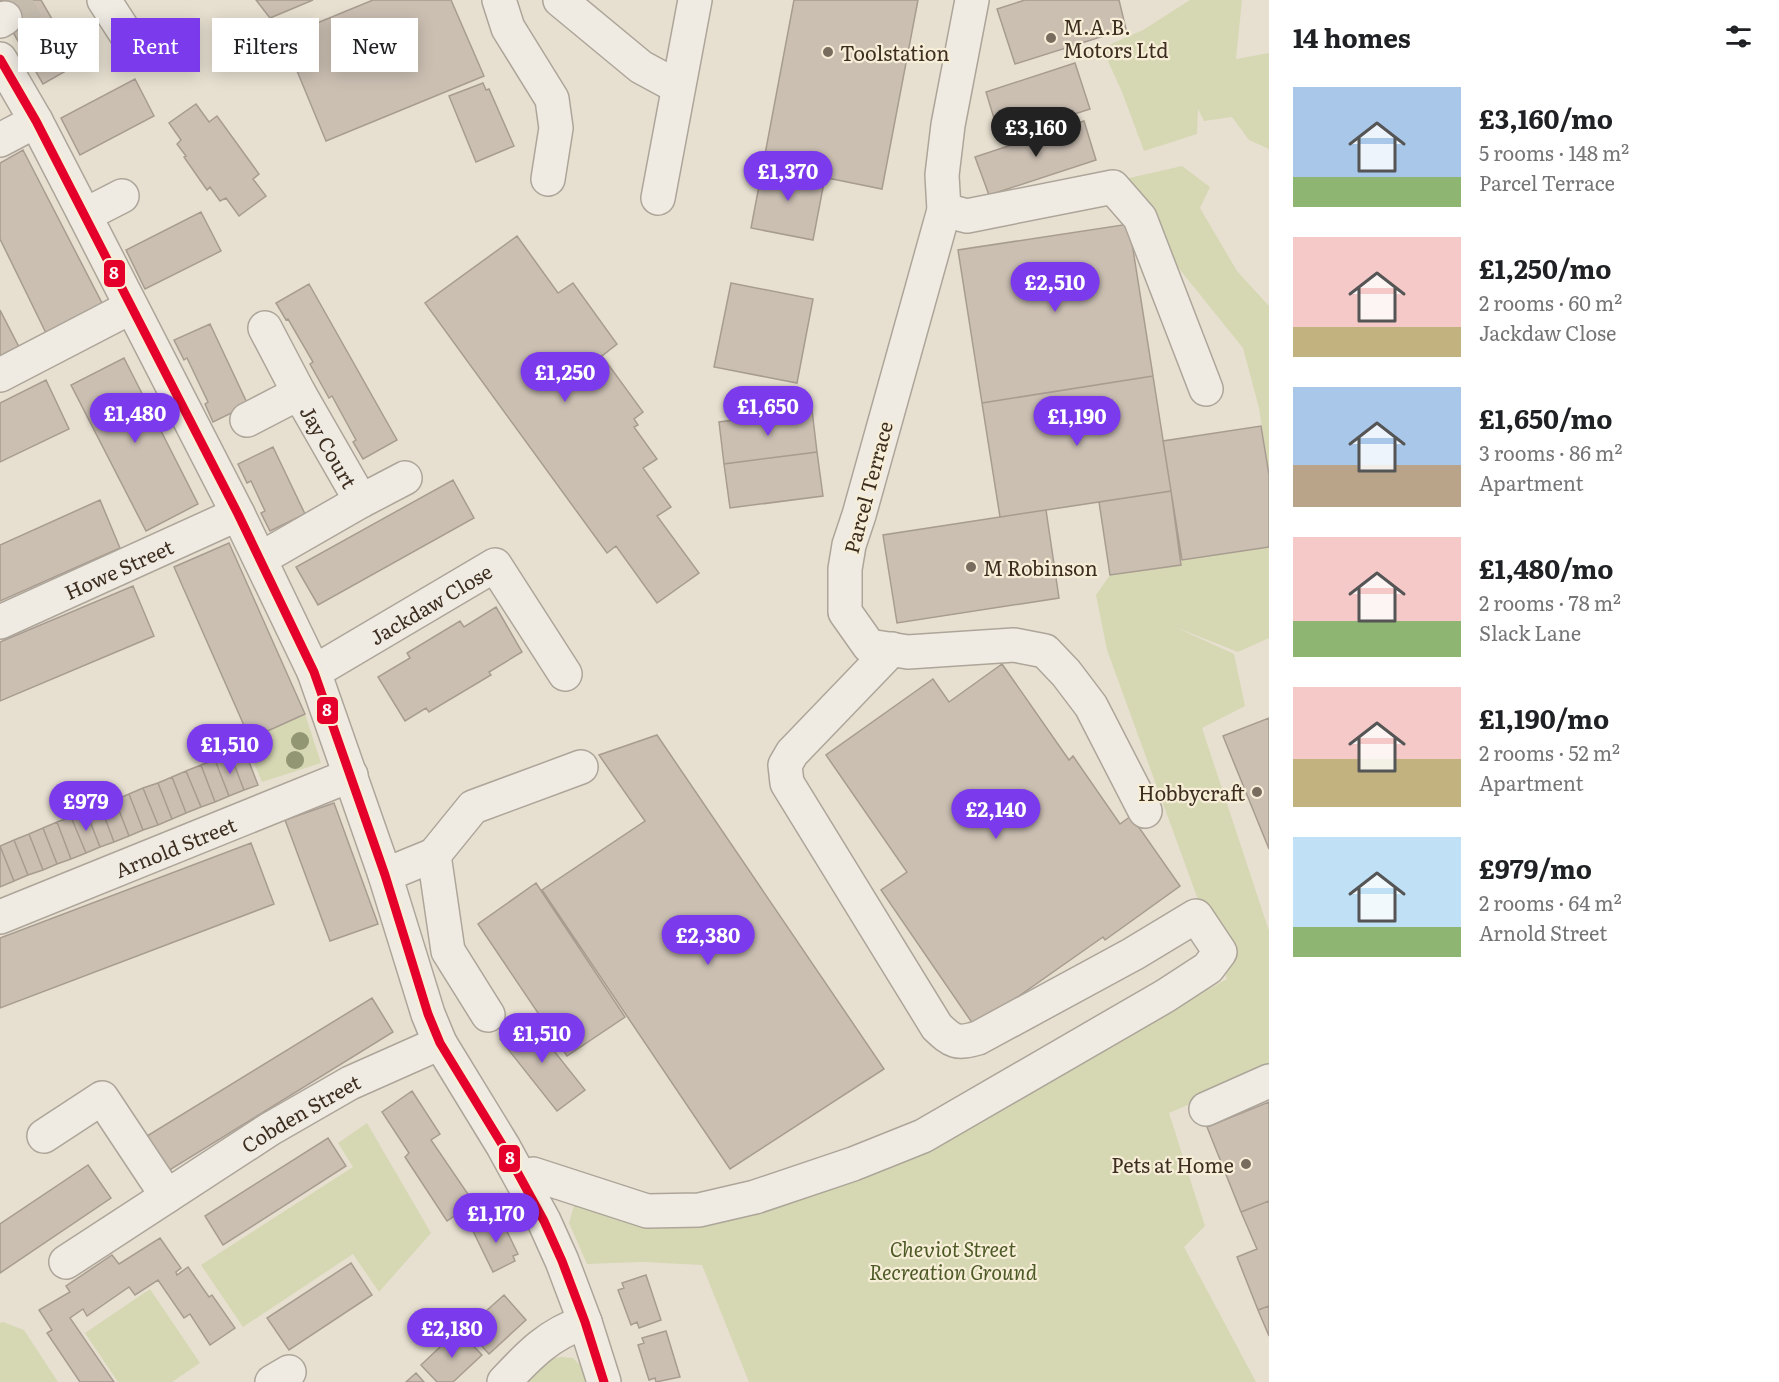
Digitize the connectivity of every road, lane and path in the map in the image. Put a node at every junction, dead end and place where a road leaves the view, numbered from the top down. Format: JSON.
{"nodes":[{"id":1,"x":104,"y":0,"type":"edge"},
{"id":2,"x":499,"y":0,"type":"edge"},
{"id":3,"x":560,"y":0,"type":"edge"},
{"id":4,"x":695,"y":0,"type":"edge"},
{"id":5,"x":972,"y":0,"type":"edge"},
{"id":6,"x":116,"y":18,"type":"edge"},
{"id":7,"x":0,"y":59,"type":"edge"},
{"id":8,"x":678,"y":87,"type":"junction"},
{"id":9,"x":36,"y":121,"type":"junction"},
{"id":10,"x":0,"y":140,"type":"edge"},
{"id":11,"x":548,"y":179,"type":"dead end"},
{"id":12,"x":122,"y":196,"type":"dead end"},
{"id":13,"x":658,"y":198,"type":"dead end"},
{"id":14,"x":944,"y":210,"type":"junction"},
{"id":15,"x":85,"y":215,"type":"junction"},
{"id":16,"x":131,"y":307,"type":"junction"},
{"id":17,"x":265,"y":328,"type":"dead end"},
{"id":18,"x":0,"y":375,"type":"edge"},
{"id":19,"x":1206,"y":389,"type":"dead end"},
{"id":20,"x":299,"y":393,"type":"junction"},
{"id":21,"x":247,"y":420,"type":"dead end"},
{"id":22,"x":405,"y":478,"type":"dead end"},
{"id":23,"x":361,"y":501,"type":"junction"},
{"id":24,"x":238,"y":514,"type":"junction"},
{"id":25,"x":260,"y":560,"type":"junction"},
{"id":26,"x":0,"y":622,"type":"edge"},
{"id":27,"x":892,"y":649,"type":"junction"},
{"id":28,"x":314,"y":672,"type":"junction"},
{"id":29,"x":566,"y":674,"type":"dead end"},
{"id":30,"x":581,"y":767,"type":"dead end"},
{"id":31,"x":351,"y":775,"type":"junction"},
{"id":32,"x":1144,"y":811,"type":"dead end"},
{"id":33,"x":434,"y":855,"type":"junction"},
{"id":34,"x":385,"y":875,"type":"junction"},
{"id":35,"x":0,"y":917,"type":"edge"},
{"id":36,"x":488,"y":1015,"type":"dead end"},
{"id":37,"x":440,"y":1043,"type":"junction"},
{"id":38,"x":1269,"y":1081,"type":"edge"},
{"id":39,"x":1206,"y":1109,"type":"dead end"},
{"id":40,"x":44,"y":1136,"type":"dead end"},
{"id":41,"x":522,"y":1179,"type":"junction"},
{"id":42,"x":167,"y":1196,"type":"junction"},
{"id":43,"x":66,"y":1262,"type":"dead end"},
{"id":44,"x":585,"y":1322,"type":"junction"},
{"id":45,"x":504,"y":1382,"type":"edge"},
{"id":46,"x":604,"y":1382,"type":"edge"}],
"edges":[{"from":1,"to":6,"type":"street"},
{"from":2,"to":11,"type":"street"},
{"from":3,"to":8,"type":"street"},
{"from":4,"to":8,"type":"street"},
{"from":5,"to":14,"type":"street","name":"Parcel Terrace"},
{"from":7,"to":9,"type":"street"},
{"from":8,"to":13,"type":"street"},
{"from":9,"to":10,"type":"street"},
{"from":9,"to":15,"type":"street"},
{"from":12,"to":15,"type":"street"},
{"from":14,"to":19,"type":"street"},
{"from":14,"to":27,"type":"street","name":"Parcel Terrace"},
{"from":15,"to":16,"type":"street"},
{"from":16,"to":18,"type":"street"},
{"from":16,"to":24,"type":"street"},
{"from":17,"to":20,"type":"street","name":"Jay Court"},
{"from":20,"to":21,"type":"street","name":"Jay Court"},
{"from":20,"to":23,"type":"street","name":"Jay Court"},
{"from":22,"to":23,"type":"street","name":"Jay Court"},
{"from":23,"to":25,"type":"street","name":"Jay Court"},
{"from":24,"to":25,"type":"street"},
{"from":24,"to":26,"type":"street","name":"Howe Street"},
{"from":25,"to":28,"type":"street"},
{"from":27,"to":32,"type":"street","name":"Parcel Terrace"},
{"from":27,"to":41,"type":"street"},
{"from":28,"to":29,"type":"street","name":"Jackdaw Close"},
{"from":28,"to":31,"type":"street"},
{"from":30,"to":33,"type":"street"},
{"from":31,"to":34,"type":"street"},
{"from":31,"to":35,"type":"street","name":"Arnold Street"},
{"from":33,"to":34,"type":"street"},
{"from":33,"to":36,"type":"street"},
{"from":34,"to":37,"type":"street"},
{"from":37,"to":41,"type":"street"},
{"from":37,"to":42,"type":"street","name":"Cobden Street"},
{"from":38,"to":39,"type":"street"},
{"from":40,"to":42,"type":"street"},
{"from":41,"to":44,"type":"street"},
{"from":42,"to":43,"type":"street","name":"Cobden Street"},
{"from":44,"to":45,"type":"street"},
{"from":44,"to":46,"type":"street"}]}
